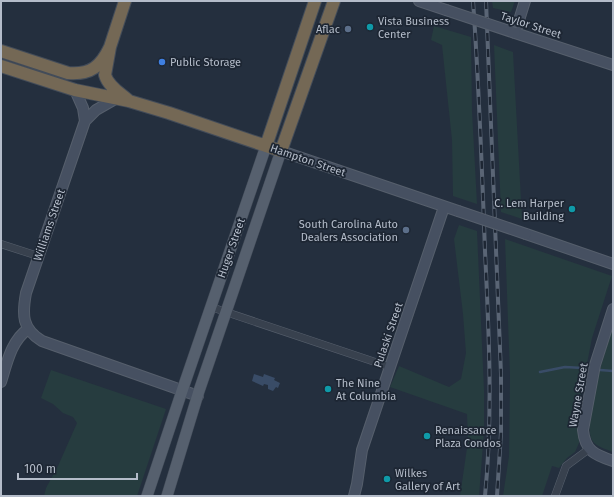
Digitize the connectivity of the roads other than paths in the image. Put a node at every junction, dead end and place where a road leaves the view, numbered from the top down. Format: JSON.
{"nodes":[{"id":1,"x":124,"y":1,"type":"edge"},
{"id":2,"x":314,"y":1,"type":"edge"},
{"id":3,"x":334,"y":1,"type":"edge"},
{"id":4,"x":419,"y":1,"type":"edge"},
{"id":5,"x":525,"y":1,"type":"edge"},
{"id":6,"x":515,"y":33,"type":"junction"},
{"id":7,"x":110,"y":47,"type":"junction"},
{"id":8,"x":1,"y":51,"type":"edge"},
{"id":9,"x":613,"y":65,"type":"edge"},
{"id":10,"x":1,"y":66,"type":"edge"},
{"id":11,"x":75,"y":90,"type":"junction"},
{"id":12,"x":117,"y":98,"type":"junction"},
{"id":13,"x":129,"y":101,"type":"junction"},
{"id":14,"x":85,"y":121,"type":"junction"},
{"id":15,"x":266,"y":146,"type":"junction"},
{"id":16,"x":281,"y":151,"type":"junction"},
{"id":17,"x":444,"y":207,"type":"junction"},
{"id":18,"x":1,"y":244,"type":"edge"},
{"id":19,"x":38,"y":256,"type":"junction"},
{"id":20,"x":613,"y":264,"type":"edge"},
{"id":21,"x":211,"y":307,"type":"junction"},
{"id":22,"x":613,"y":309,"type":"edge"},
{"id":23,"x":227,"y":312,"type":"junction"},
{"id":24,"x":28,"y":329,"type":"junction"},
{"id":25,"x":390,"y":367,"type":"junction"},
{"id":26,"x":1,"y":382,"type":"edge"},
{"id":27,"x":182,"y":391,"type":"junction"},
{"id":28,"x":198,"y":396,"type":"junction"},
{"id":29,"x":589,"y":449,"type":"junction"},
{"id":30,"x":613,"y":461,"type":"edge"},
{"id":31,"x":147,"y":496,"type":"edge"},
{"id":32,"x":167,"y":496,"type":"edge"},
{"id":33,"x":354,"y":496,"type":"edge"},
{"id":34,"x":555,"y":496,"type":"edge"}],
"edges":[{"from":1,"to":7,"type":"highway"},
{"from":2,"to":15,"type":"highway","name":"Huger Street"},
{"from":3,"to":16,"type":"highway","name":"Huger Street"},
{"from":4,"to":6,"type":"street","name":"Taylor Street","bridge":true},
{"from":5,"to":6,"type":"street"},
{"from":6,"to":9,"type":"street","name":"Taylor Street"},
{"from":7,"to":8,"type":"highway"},
{"from":7,"to":13,"type":"highway"},
{"from":10,"to":11,"type":"highway","name":"Hampton Street"},
{"from":11,"to":12,"type":"highway","name":"Hampton Street"},
{"from":11,"to":14,"type":"street"},
{"from":12,"to":13,"type":"highway","name":"Hampton Street"},
{"from":12,"to":14,"type":"street","name":"Williams Street"},
{"from":13,"to":15,"type":"highway","name":"Hampton Street"},
{"from":14,"to":19,"type":"street","name":"Williams Street"},
{"from":15,"to":16,"type":"highway","name":"Hampton Street"},
{"from":15,"to":21,"type":"main road","name":"Huger Street"},
{"from":16,"to":17,"type":"street","name":"Hampton Street"},
{"from":16,"to":23,"type":"main road","name":"Huger Street"},
{"from":17,"to":20,"type":"street","name":"Hampton Street","bridge":true},
{"from":17,"to":25,"type":"street","name":"Pulaski Street"},
{"from":18,"to":19,"type":"street"},
{"from":19,"to":24,"type":"street","name":"Williams Street"},
{"from":21,"to":23,"type":"street"},
{"from":21,"to":27,"type":"main road","name":"Huger Street"},
{"from":22,"to":29,"type":"street","name":"Wayne Street"},
{"from":23,"to":25,"type":"street"},
{"from":23,"to":28,"type":"main road","name":"Huger Street"},
{"from":24,"to":26,"type":"street"},
{"from":24,"to":27,"type":"street"},
{"from":25,"to":33,"type":"street","name":"Pulaski Street"},
{"from":27,"to":28,"type":"street"},
{"from":27,"to":31,"type":"main road","name":"Huger Street"},
{"from":28,"to":32,"type":"main road","name":"Huger Street"},
{"from":29,"to":30,"type":"street"},
{"from":29,"to":34,"type":"street"}]}
